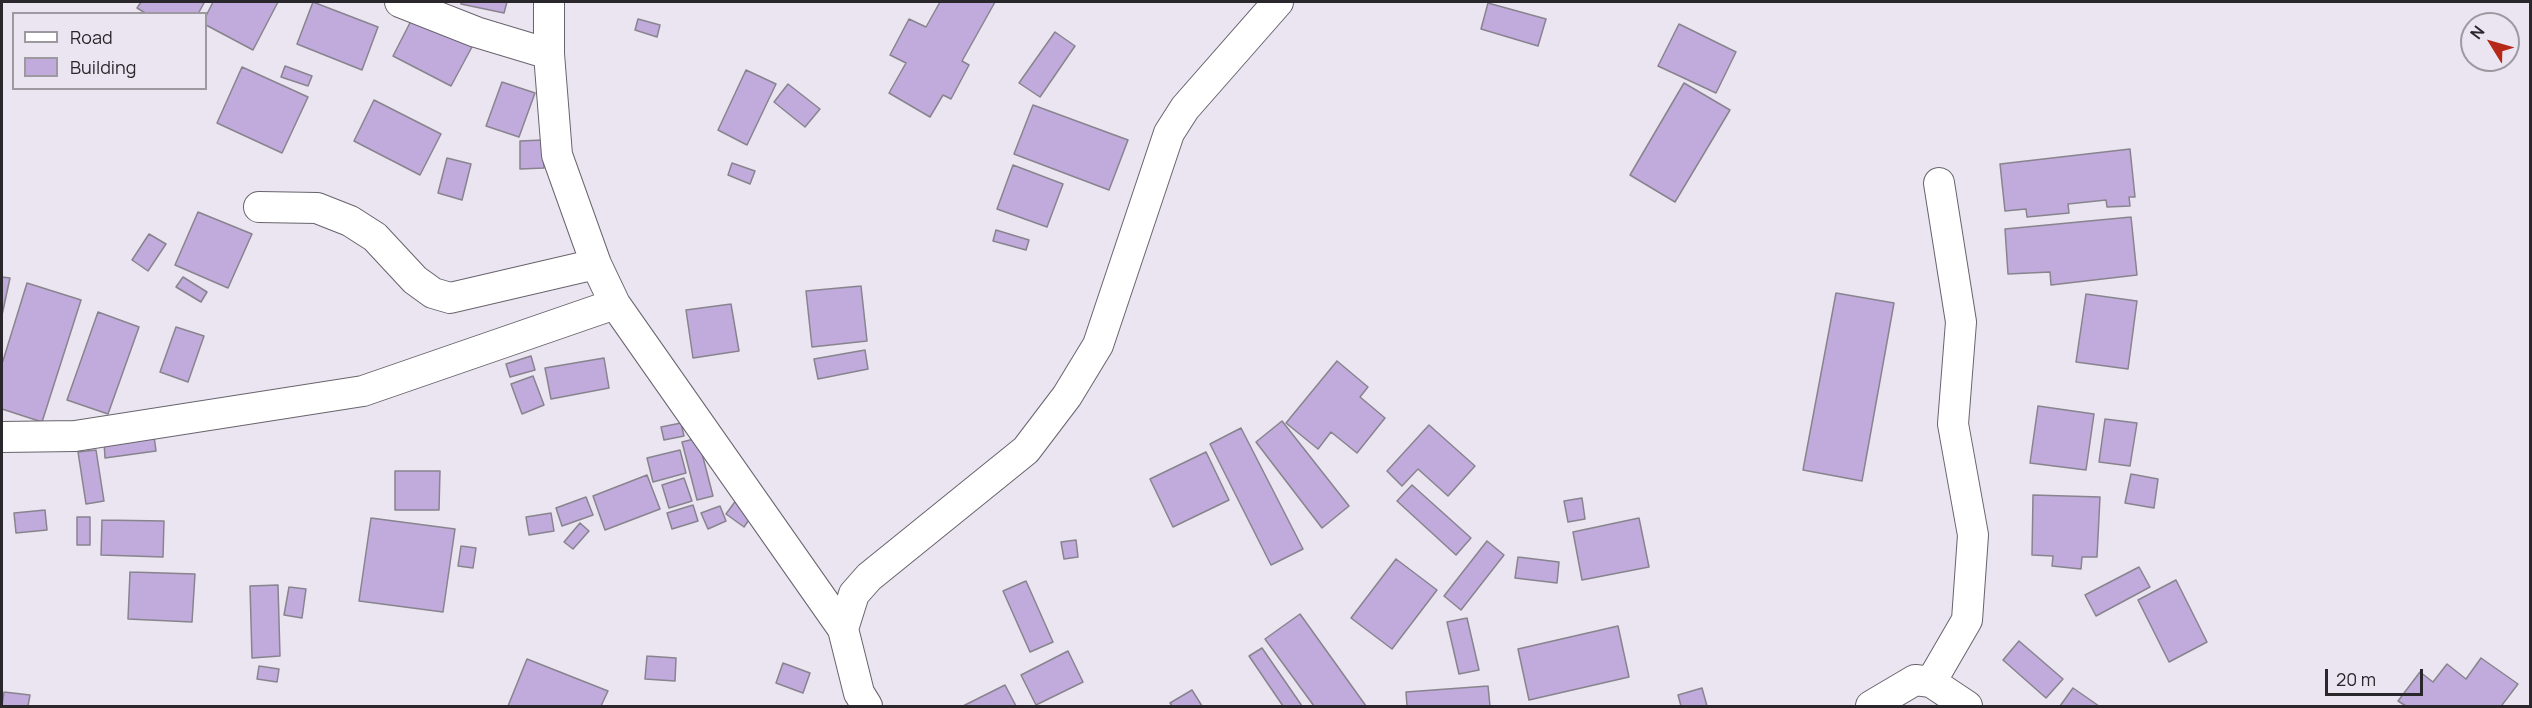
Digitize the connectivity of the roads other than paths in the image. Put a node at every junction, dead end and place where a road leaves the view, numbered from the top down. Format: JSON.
{"nodes":[{"id":1,"x":400,"y":2,"type":"edge"},
{"id":2,"x":549,"y":2,"type":"edge"},
{"id":3,"x":1278,"y":2,"type":"edge"},
{"id":4,"x":549,"y":54,"type":"junction"},
{"id":5,"x":1939,"y":183,"type":"dead end"},
{"id":6,"x":259,"y":207,"type":"dead end"},
{"id":7,"x":596,"y":264,"type":"junction"},
{"id":8,"x":615,"y":304,"type":"junction"},
{"id":9,"x":2,"y":437,"type":"edge"},
{"id":10,"x":843,"y":629,"type":"junction"},
{"id":11,"x":1931,"y":682,"type":"junction"},
{"id":12,"x":867,"y":706,"type":"edge"},
{"id":13,"x":1871,"y":706,"type":"edge"},
{"id":14,"x":1967,"y":706,"type":"edge"}],
"edges":[{"from":1,"to":4,"type":"street"},
{"from":2,"to":4,"type":"street"},
{"from":3,"to":10,"type":"street"},
{"from":4,"to":7,"type":"street"},
{"from":5,"to":11,"type":"street"},
{"from":6,"to":7,"type":"street"},
{"from":7,"to":8,"type":"street"},
{"from":8,"to":9,"type":"street"},
{"from":8,"to":10,"type":"street"},
{"from":10,"to":12,"type":"street"},
{"from":11,"to":13,"type":"street"},
{"from":11,"to":14,"type":"street"}]}
